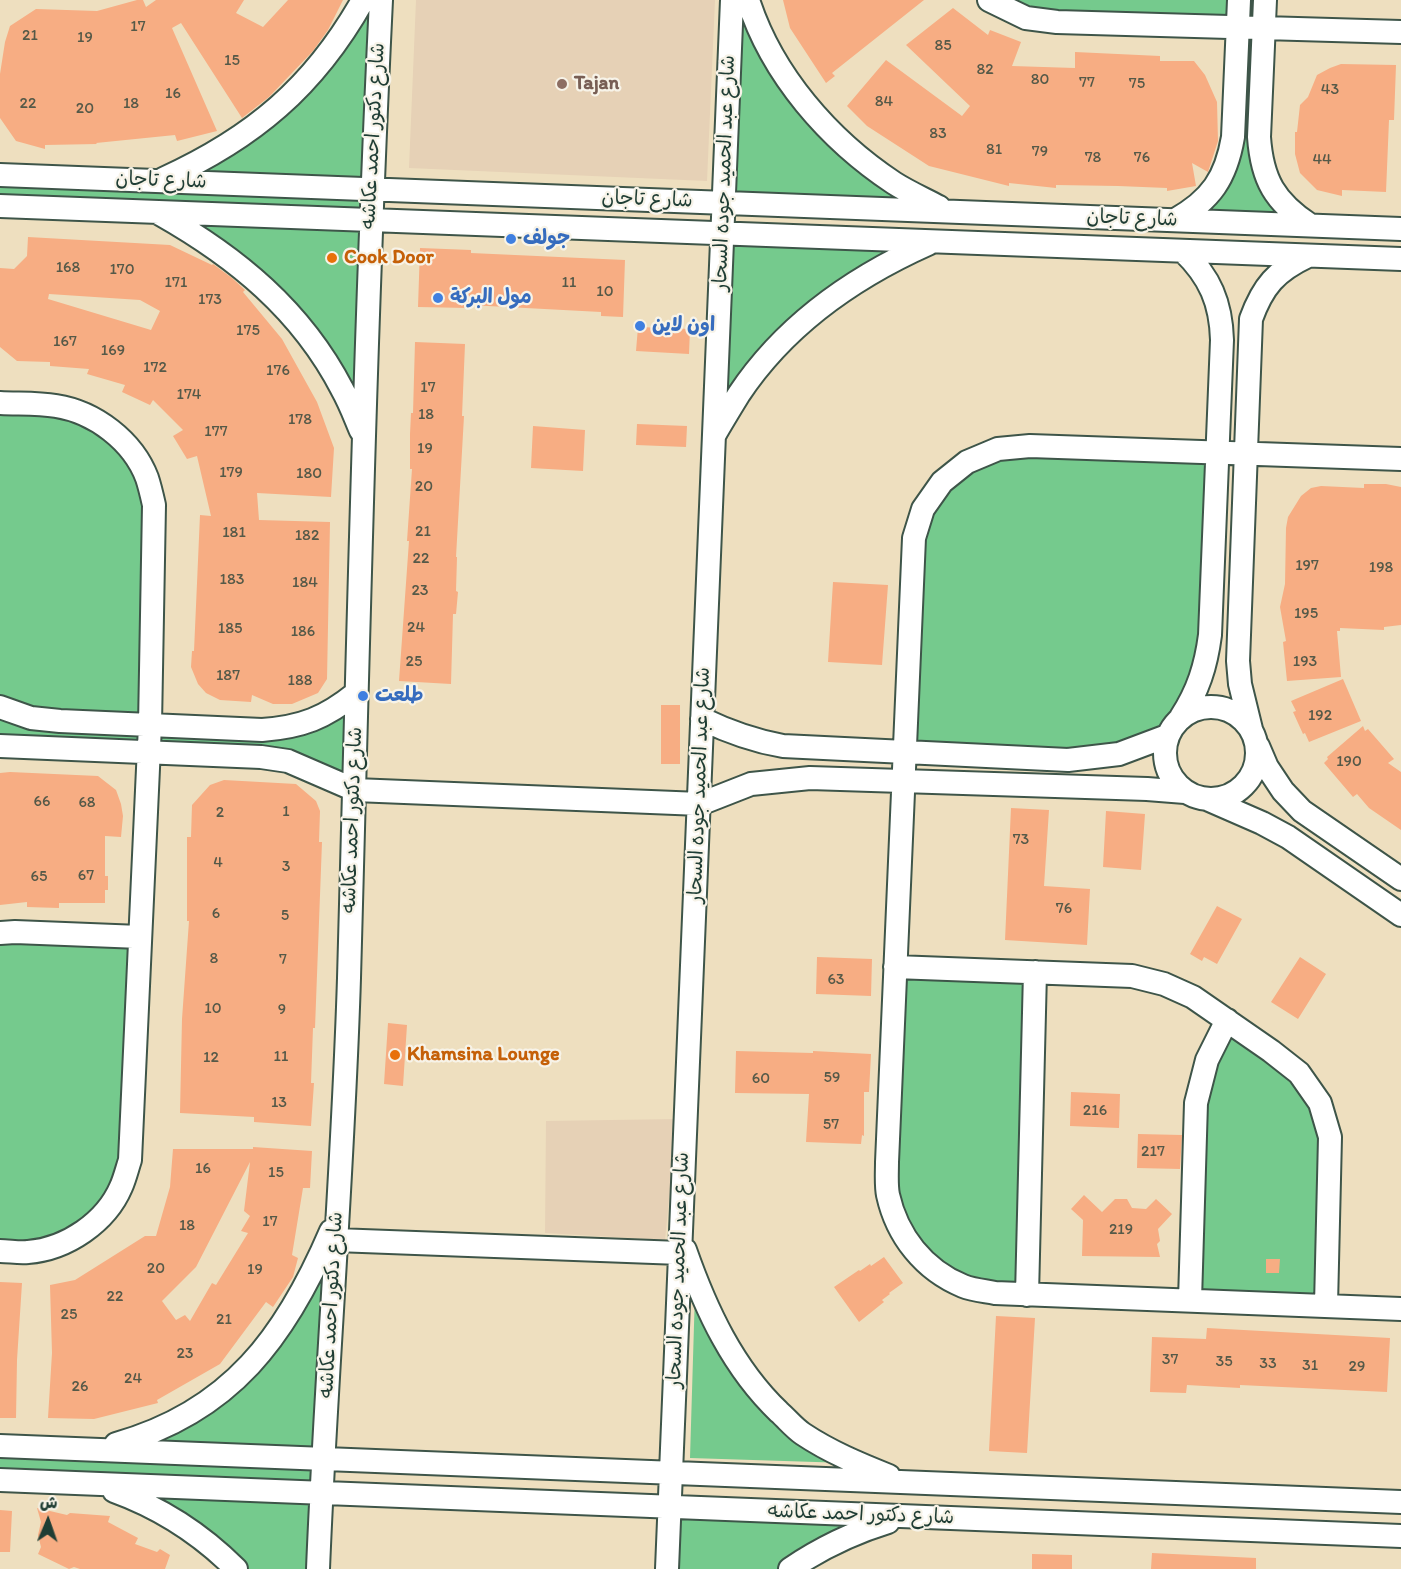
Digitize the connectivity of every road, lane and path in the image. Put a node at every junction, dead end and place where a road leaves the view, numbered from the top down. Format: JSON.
{"nodes":[{"id":1,"x":363,"y":0,"type":"edge"},
{"id":2,"x":381,"y":0,"type":"edge"},
{"id":3,"x":732,"y":0,"type":"edge"},
{"id":4,"x":748,"y":0,"type":"edge"},
{"id":5,"x":989,"y":0,"type":"edge"},
{"id":6,"x":1239,"y":0,"type":"edge"},
{"id":7,"x":1265,"y":0,"type":"edge"},
{"id":8,"x":1238,"y":27,"type":"junction"},
{"id":9,"x":1264,"y":28,"type":"junction"},
{"id":10,"x":1401,"y":32,"type":"edge"},
{"id":11,"x":0,"y":163,"type":"edge"},
{"id":12,"x":0,"y":175,"type":"edge"},
{"id":13,"x":23,"y":176,"type":"junction"},
{"id":14,"x":112,"y":179,"type":"junction"},
{"id":15,"x":158,"y":181,"type":"junction"},
{"id":16,"x":371,"y":189,"type":"junction"},
{"id":17,"x":724,"y":203,"type":"junction"},
{"id":18,"x":10,"y":206,"type":"edge"},
{"id":19,"x":111,"y":210,"type":"junction"},
{"id":20,"x":945,"y":210,"type":"junction"},
{"id":21,"x":156,"y":212,"type":"junction"},
{"id":22,"x":1067,"y":216,"type":"junction"},
{"id":23,"x":0,"y":217,"type":"edge"},
{"id":24,"x":370,"y":220,"type":"junction"},
{"id":25,"x":1175,"y":220,"type":"junction"},
{"id":26,"x":1310,"y":225,"type":"junction"},
{"id":27,"x":1401,"y":229,"type":"edge"},
{"id":28,"x":723,"y":233,"type":"junction"},
{"id":29,"x":933,"y":241,"type":"junction"},
{"id":30,"x":1066,"y":246,"type":"junction"},
{"id":31,"x":1183,"y":251,"type":"junction"},
{"id":32,"x":1308,"y":256,"type":"junction"},
{"id":33,"x":1401,"y":260,"type":"edge"},
{"id":34,"x":0,"y":403,"type":"edge"},
{"id":35,"x":363,"y":435,"type":"junction"},
{"id":36,"x":715,"y":435,"type":"junction"},
{"id":37,"x":1218,"y":453,"type":"junction"},
{"id":38,"x":1245,"y":454,"type":"junction"},
{"id":39,"x":1401,"y":459,"type":"edge"},
{"id":40,"x":356,"y":693,"type":"junction"},
{"id":41,"x":0,"y":707,"type":"edge"},
{"id":42,"x":1181,"y":717,"type":"junction"},
{"id":43,"x":702,"y":719,"type":"junction"},
{"id":44,"x":150,"y":725,"type":"junction"},
{"id":45,"x":1254,"y":735,"type":"junction"},
{"id":46,"x":1167,"y":736,"type":"junction"},
{"id":47,"x":0,"y":746,"type":"edge"},
{"id":48,"x":148,"y":752,"type":"junction"},
{"id":49,"x":904,"y":753,"type":"junction"},
{"id":50,"x":903,"y":781,"type":"junction"},
{"id":51,"x":354,"y":790,"type":"junction"},
{"id":52,"x":1185,"y":792,"type":"junction"},
{"id":53,"x":1207,"y":799,"type":"junction"},
{"id":54,"x":700,"y":804,"type":"junction"},
{"id":55,"x":1401,"y":879,"type":"edge"},
{"id":56,"x":1401,"y":915,"type":"edge"},
{"id":57,"x":0,"y":933,"type":"edge"},
{"id":58,"x":141,"y":937,"type":"junction"},
{"id":59,"x":895,"y":968,"type":"junction"},
{"id":60,"x":1035,"y":972,"type":"junction"},
{"id":61,"x":1227,"y":1020,"type":"junction"},
{"id":62,"x":338,"y":1216,"type":"junction"},
{"id":63,"x":336,"y":1240,"type":"junction"},
{"id":64,"x":680,"y":1245,"type":"junction"},
{"id":65,"x":0,"y":1251,"type":"edge"},
{"id":66,"x":1027,"y":1294,"type":"junction"},
{"id":67,"x":1190,"y":1300,"type":"junction"},
{"id":68,"x":1326,"y":1305,"type":"junction"},
{"id":69,"x":1401,"y":1309,"type":"edge"},
{"id":70,"x":0,"y":1446,"type":"edge"},
{"id":71,"x":97,"y":1450,"type":"junction"},
{"id":72,"x":323,"y":1459,"type":"junction"},
{"id":73,"x":671,"y":1473,"type":"junction"},
{"id":74,"x":0,"y":1480,"type":"edge"},
{"id":75,"x":905,"y":1482,"type":"junction"},
{"id":76,"x":96,"y":1484,"type":"junction"},
{"id":77,"x":321,"y":1494,"type":"junction"},
{"id":78,"x":1196,"y":1494,"type":"junction"},
{"id":79,"x":1401,"y":1502,"type":"edge"},
{"id":80,"x":669,"y":1508,"type":"junction"},
{"id":81,"x":904,"y":1517,"type":"junction"},
{"id":82,"x":1193,"y":1528,"type":"junction"},
{"id":83,"x":1401,"y":1536,"type":"edge"},
{"id":84,"x":236,"y":1569,"type":"edge"},
{"id":85,"x":318,"y":1569,"type":"edge"},
{"id":86,"x":667,"y":1569,"type":"edge"},
{"id":87,"x":790,"y":1569,"type":"edge"}],
"edges":[{"from":1,"to":15,"type":"street"},
{"from":2,"to":16,"type":"street","name":"شارع دكتور احمد عكاشه"},
{"from":3,"to":17,"type":"street","name":"شارع عبد الحميد جوده السحار"},
{"from":4,"to":20,"type":"street"},
{"from":5,"to":8,"type":"street"},
{"from":6,"to":8,"type":"street"},
{"from":7,"to":9,"type":"street"},
{"from":8,"to":9,"type":"street"},
{"from":8,"to":25,"type":"street"},
{"from":9,"to":10,"type":"street"},
{"from":9,"to":26,"type":"street"},
{"from":11,"to":13,"type":"street"},
{"from":12,"to":13,"type":"street","name":"شارع تاجان"},
{"from":13,"to":14,"type":"street","name":"شارع تاجان"},
{"from":14,"to":15,"type":"street","name":"شارع تاجان"},
{"from":14,"to":19,"type":"street"},
{"from":15,"to":16,"type":"street","name":"شارع تاجان"},
{"from":16,"to":17,"type":"street","name":"شارع تاجان"},
{"from":16,"to":24,"type":"street","name":"شارع دكتور احمد عكاشه"},
{"from":17,"to":20,"type":"street","name":"شارع تاجان"},
{"from":17,"to":28,"type":"street","name":"شارع عبد الحميد جوده السحار"},
{"from":18,"to":19,"type":"street","name":"شارع تاجان"},
{"from":18,"to":23,"type":"street"},
{"from":19,"to":21,"type":"street","name":"شارع تاجان"},
{"from":20,"to":22,"type":"street","name":"شارع تاجان"},
{"from":21,"to":24,"type":"street","name":"شارع تاجان"},
{"from":21,"to":35,"type":"street"},
{"from":22,"to":25,"type":"street","name":"شارع تاجان"},
{"from":22,"to":30,"type":"street"},
{"from":24,"to":28,"type":"street","name":"شارع تاجان"},
{"from":24,"to":35,"type":"street","name":"شارع دكتور احمد عكاشه"},
{"from":25,"to":26,"type":"street","name":"شارع تاجان"},
{"from":26,"to":27,"type":"street","name":"شارع تاجان"},
{"from":28,"to":29,"type":"street","name":"شارع تاجان"},
{"from":28,"to":36,"type":"street","name":"شارع عبد الحميد جوده السحار"},
{"from":29,"to":30,"type":"street","name":"شارع تاجان"},
{"from":29,"to":36,"type":"street"},
{"from":30,"to":31,"type":"street","name":"شارع تاجان"},
{"from":31,"to":32,"type":"street","name":"شارع تاجان"},
{"from":31,"to":37,"type":"street"},
{"from":32,"to":33,"type":"street","name":"شارع تاجان"},
{"from":32,"to":38,"type":"street"},
{"from":34,"to":44,"type":"street"},
{"from":35,"to":40,"type":"street","name":"شارع دكتور احمد عكاشه"},
{"from":36,"to":43,"type":"street","name":"شارع عبد الحميد جوده السحار"},
{"from":37,"to":38,"type":"street"},
{"from":37,"to":42,"type":"street"},
{"from":37,"to":49,"type":"street"},
{"from":38,"to":39,"type":"street"},
{"from":38,"to":45,"type":"street"},
{"from":40,"to":44,"type":"street"},
{"from":40,"to":51,"type":"street","name":"شارع دكتور احمد عكاشه"},
{"from":41,"to":44,"type":"street"},
{"from":42,"to":45,"type":"street"},
{"from":42,"to":46,"type":"street"},
{"from":43,"to":49,"type":"street"},
{"from":43,"to":54,"type":"street","name":"شارع عبد الحميد جوده السحار"},
{"from":44,"to":48,"type":"street"},
{"from":45,"to":53,"type":"street"},
{"from":45,"to":55,"type":"street"},
{"from":46,"to":49,"type":"street"},
{"from":46,"to":52,"type":"street"},
{"from":47,"to":48,"type":"street"},
{"from":48,"to":51,"type":"street"},
{"from":48,"to":58,"type":"street"},
{"from":49,"to":50,"type":"street"},
{"from":50,"to":52,"type":"street"},
{"from":50,"to":54,"type":"street"},
{"from":50,"to":59,"type":"street"},
{"from":51,"to":54,"type":"street"},
{"from":51,"to":62,"type":"street","name":"شارع دكتور احمد عكاشه"},
{"from":52,"to":53,"type":"street"},
{"from":53,"to":56,"type":"street"},
{"from":54,"to":64,"type":"street","name":"شارع عبد الحميد جوده السحار"},
{"from":57,"to":58,"type":"street"},
{"from":58,"to":65,"type":"street"},
{"from":59,"to":60,"type":"street"},
{"from":59,"to":66,"type":"street"},
{"from":60,"to":61,"type":"street"},
{"from":60,"to":66,"type":"street"},
{"from":61,"to":67,"type":"street"},
{"from":61,"to":68,"type":"street"},
{"from":62,"to":63,"type":"street","name":"شارع دكتور احمد عكاشه"},
{"from":62,"to":71,"type":"street"},
{"from":63,"to":64,"type":"street"},
{"from":63,"to":72,"type":"street","name":"شارع دكتور احمد عكاشه"},
{"from":64,"to":73,"type":"street","name":"شارع عبد الحميد جوده السحار"},
{"from":64,"to":75,"type":"street"},
{"from":66,"to":67,"type":"street"},
{"from":67,"to":68,"type":"street"},
{"from":68,"to":69,"type":"street"},
{"from":70,"to":71,"type":"street","name":"شارع دكتور احمد عكاشه"},
{"from":71,"to":72,"type":"street","name":"شارع دكتور احمد عكاشه"},
{"from":72,"to":73,"type":"street","name":"شارع دكتور احمد عكاشه"},
{"from":72,"to":77,"type":"street","name":"شارع دكتور احمد عكاشه"},
{"from":73,"to":75,"type":"street","name":"شارع دكتور احمد عكاشه"},
{"from":73,"to":80,"type":"street","name":"شارع عبد الحميد جوده السحار"},
{"from":74,"to":76,"type":"street","name":"شارع دكتور احمد عكاشه"},
{"from":75,"to":78,"type":"street","name":"شارع دكتور احمد عكاشه"},
{"from":76,"to":77,"type":"street","name":"شارع دكتور احمد عكاشه"},
{"from":76,"to":84,"type":"street"},
{"from":77,"to":80,"type":"street","name":"شارع دكتور احمد عكاشه"},
{"from":77,"to":85,"type":"street","name":"شارع دكتور احمد عكاشه"},
{"from":78,"to":79,"type":"street","name":"شارع دكتور احمد عكاشه"},
{"from":78,"to":82,"type":"street"},
{"from":80,"to":81,"type":"street","name":"شارع دكتور احمد عكاشه"},
{"from":80,"to":86,"type":"street","name":"شارع عبد الحميد جوده السحار"},
{"from":81,"to":82,"type":"street","name":"شارع دكتور احمد عكاشه"},
{"from":81,"to":87,"type":"street"},
{"from":82,"to":83,"type":"street","name":"شارع دكتور احمد عكاشه"}]}
